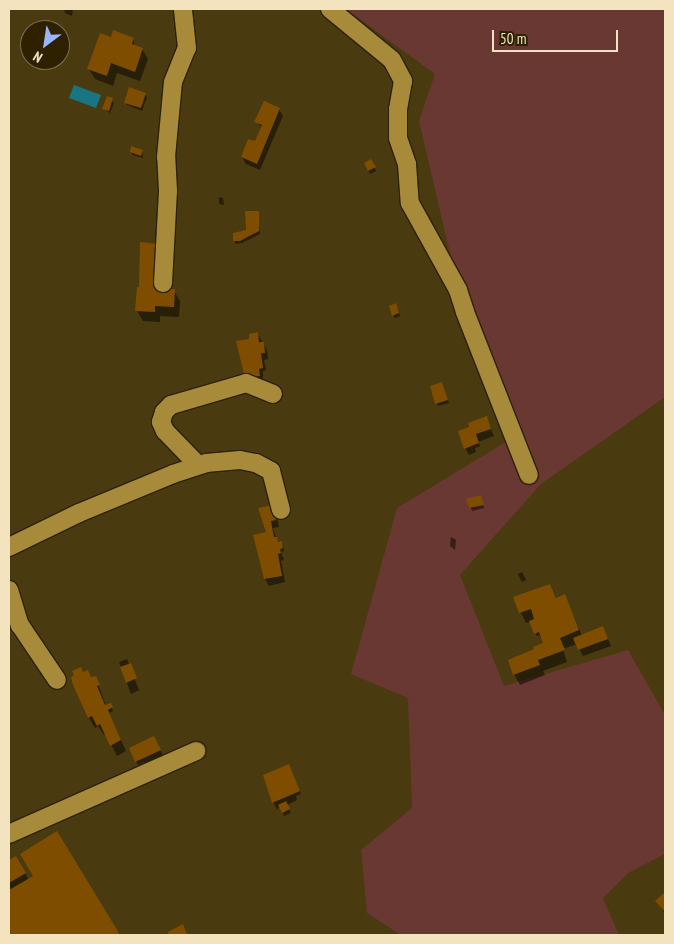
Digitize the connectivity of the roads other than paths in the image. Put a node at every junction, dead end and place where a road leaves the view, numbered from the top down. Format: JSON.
{"nodes":[{"id":1,"x":183,"y":9,"type":"edge"},
{"id":2,"x":330,"y":9,"type":"edge"},
{"id":3,"x":163,"y":283,"type":"dead end"},
{"id":4,"x":273,"y":394,"type":"dead end"},
{"id":5,"x":198,"y":465,"type":"junction"},
{"id":6,"x":529,"y":475,"type":"dead end"},
{"id":7,"x":281,"y":510,"type":"dead end"},
{"id":8,"x":9,"y":547,"type":"edge"},
{"id":9,"x":9,"y":590,"type":"edge"},
{"id":10,"x":57,"y":680,"type":"dead end"},
{"id":11,"x":196,"y":751,"type":"dead end"},
{"id":12,"x":9,"y":834,"type":"edge"}],
"edges":[{"from":1,"to":3,"type":"street"},
{"from":2,"to":6,"type":"street"},
{"from":4,"to":5,"type":"street"},
{"from":5,"to":7,"type":"street"},
{"from":5,"to":8,"type":"street"},
{"from":9,"to":10,"type":"street"},
{"from":11,"to":12,"type":"street"}]}
